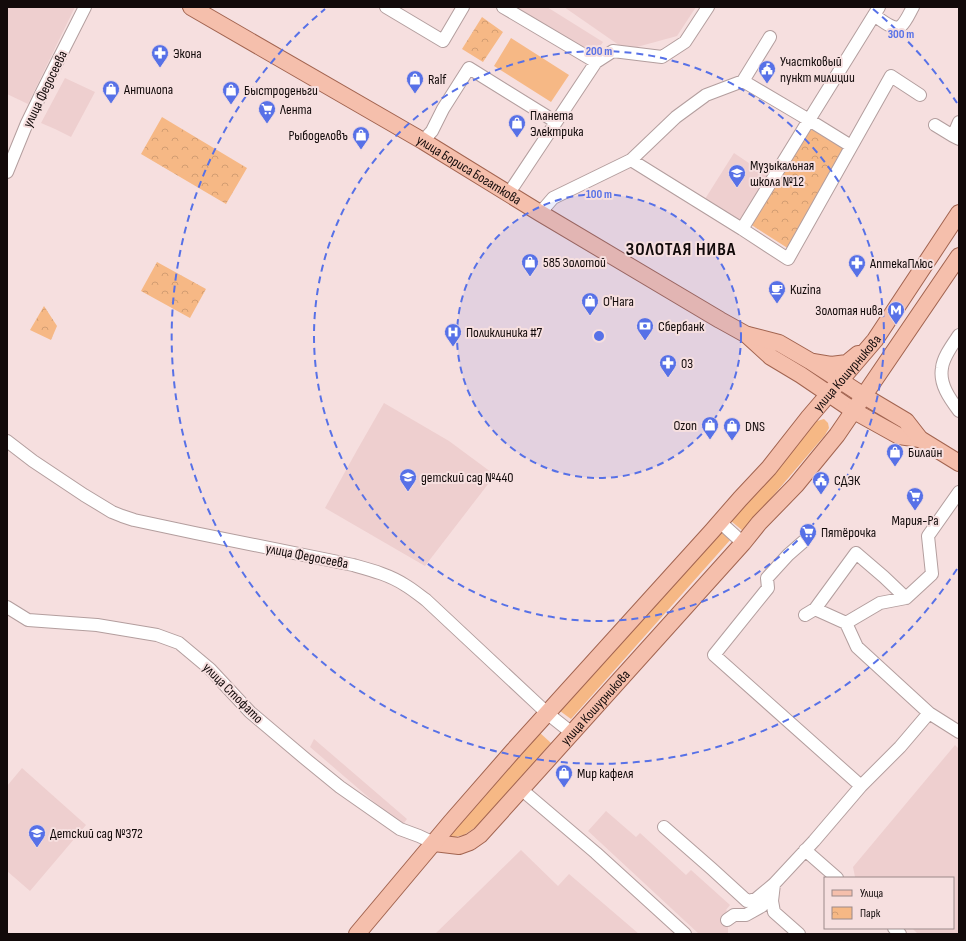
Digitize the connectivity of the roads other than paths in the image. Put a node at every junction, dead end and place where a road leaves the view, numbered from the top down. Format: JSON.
{"nodes":[{"id":1,"x":85,"y":7,"type":"edge"},
{"id":2,"x":190,"y":7,"type":"edge"},
{"id":3,"x":386,"y":7,"type":"edge"},
{"id":4,"x":463,"y":7,"type":"edge"},
{"id":5,"x":504,"y":7,"type":"edge"},
{"id":6,"x":708,"y":7,"type":"edge"},
{"id":7,"x":913,"y":7,"type":"edge"},
{"id":8,"x":876,"y":11,"type":"edge"},
{"id":9,"x":770,"y":37,"type":"dead end"},
{"id":10,"x":596,"y":62,"type":"junction"},
{"id":11,"x":743,"y":81,"type":"junction"},
{"id":12,"x":920,"y":95,"type":"dead end"},
{"id":13,"x":809,"y":120,"type":"junction"},
{"id":14,"x":556,"y":122,"type":"junction"},
{"id":15,"x":959,"y":122,"type":"edge"},
{"id":16,"x":934,"y":125,"type":"dead end"},
{"id":17,"x":956,"y":137,"type":"edge"},
{"id":18,"x":423,"y":141,"type":"junction"},
{"id":19,"x":851,"y":146,"type":"junction"},
{"id":20,"x":631,"y":160,"type":"junction"},
{"id":21,"x":7,"y":172,"type":"edge"},
{"id":22,"x":509,"y":193,"type":"junction"},
{"id":23,"x":540,"y":213,"type":"junction"},
{"id":24,"x":959,"y":213,"type":"edge"},
{"id":25,"x":742,"y":229,"type":"junction"},
{"id":26,"x":959,"y":256,"type":"edge"},
{"id":27,"x":880,"y":334,"type":"junction"},
{"id":28,"x":746,"y":335,"type":"junction"},
{"id":29,"x":959,"y":335,"type":"edge"},
{"id":30,"x":810,"y":361,"type":"junction"},
{"id":31,"x":840,"y":381,"type":"junction"},
{"id":32,"x":829,"y":394,"type":"junction"},
{"id":33,"x":864,"y":396,"type":"junction"},
{"id":34,"x":854,"y":411,"type":"junction"},
{"id":35,"x":959,"y":411,"type":"edge"},
{"id":36,"x":920,"y":439,"type":"junction"},
{"id":37,"x":7,"y":441,"type":"edge"},
{"id":38,"x":959,"y":463,"type":"edge"},
{"id":39,"x":959,"y":492,"type":"edge"},
{"id":40,"x":720,"y":522,"type":"junction"},
{"id":41,"x":804,"y":541,"type":"dead end"},
{"id":42,"x":743,"y":543,"type":"junction"},
{"id":43,"x":906,"y":598,"type":"junction"},
{"id":44,"x":7,"y":607,"type":"edge"},
{"id":45,"x":846,"y":622,"type":"junction"},
{"id":46,"x":929,"y":713,"type":"junction"},
{"id":47,"x":548,"y":714,"type":"junction"},
{"id":48,"x":959,"y":732,"type":"edge"},
{"id":49,"x":572,"y":733,"type":"junction"},
{"id":50,"x":861,"y":786,"type":"junction"},
{"id":51,"x":522,"y":790,"type":"junction"},
{"id":52,"x":664,"y":827,"type":"dead end"},
{"id":53,"x":434,"y":843,"type":"junction"},
{"id":54,"x":805,"y":850,"type":"junction"},
{"id":55,"x":836,"y":877,"type":"edge"},
{"id":56,"x":771,"y":887,"type":"junction"},
{"id":57,"x":727,"y":920,"type":"dead end"},
{"id":58,"x":358,"y":934,"type":"edge"},
{"id":59,"x":684,"y":934,"type":"edge"},
{"id":60,"x":799,"y":934,"type":"edge"}],
"edges":[{"from":1,"to":21,"type":"street","name":"улица Федосеева"},
{"from":2,"to":18,"type":"main road","name":"улица Бориса Богаткова"},
{"from":3,"to":4,"type":"street"},
{"from":5,"to":10,"type":"street"},
{"from":6,"to":10,"type":"street"},
{"from":7,"to":8,"type":"street"},
{"from":8,"to":13,"type":"street"},
{"from":9,"to":11,"type":"street"},
{"from":10,"to":14,"type":"street"},
{"from":11,"to":13,"type":"street"},
{"from":11,"to":20,"type":"street"},
{"from":12,"to":19,"type":"street"},
{"from":13,"to":19,"type":"street"},
{"from":13,"to":25,"type":"street"},
{"from":14,"to":18,"type":"street"},
{"from":14,"to":22,"type":"street"},
{"from":15,"to":17,"type":"street"},
{"from":16,"to":17,"type":"street"},
{"from":18,"to":22,"type":"main road","name":"улица Бориса Богаткова"},
{"from":19,"to":25,"type":"street"},
{"from":20,"to":23,"type":"street"},
{"from":20,"to":25,"type":"street"},
{"from":22,"to":23,"type":"main road","name":"улица Бориса Богаткова"},
{"from":23,"to":28,"type":"main road","name":"улица Бориса Богаткова"},
{"from":24,"to":27,"type":"main road","name":"улица Кошурникова"},
{"from":26,"to":33,"type":"main road","name":"улица Кошурникова"},
{"from":27,"to":30,"type":"main road"},
{"from":27,"to":31,"type":"main road","name":"улица Кошурникова"},
{"from":28,"to":30,"type":"main road","name":"улица Бориса Богаткова"},
{"from":28,"to":32,"type":"main road","name":"улица Бориса Богаткова"},
{"from":29,"to":35,"type":"street"},
{"from":30,"to":31,"type":"main road","name":"улица Бориса Богаткова"},
{"from":31,"to":32,"type":"main road","name":"улица Кошурникова"},
{"from":31,"to":33,"type":"main road","name":"улица Бориса Богаткова"},
{"from":32,"to":34,"type":"main road","name":"улица Бориса Богаткова"},
{"from":32,"to":40,"type":"main road","name":"улица Кошурникова"},
{"from":33,"to":34,"type":"main road","name":"улица Кошурникова"},
{"from":33,"to":36,"type":"main road","name":"улица Бориса Богаткова"},
{"from":34,"to":36,"type":"main road","name":"улица Бориса Богаткова"},
{"from":34,"to":42,"type":"main road","name":"улица Кошурникова"},
{"from":36,"to":38,"type":"main road","name":"улица Бориса Богаткова"},
{"from":37,"to":47,"type":"street","name":"улица Федосеева"},
{"from":39,"to":43,"type":"street"},
{"from":40,"to":42,"type":"street"},
{"from":40,"to":47,"type":"main road","name":"улица Кошурникова"},
{"from":41,"to":50,"type":"street"},
{"from":42,"to":49,"type":"main road","name":"улица Кошурникова"},
{"from":43,"to":45,"type":"street"},
{"from":43,"to":45,"type":"street"},
{"from":44,"to":53,"type":"street","name":"улица Стофато"},
{"from":45,"to":46,"type":"street"},
{"from":46,"to":48,"type":"street"},
{"from":46,"to":50,"type":"street"},
{"from":47,"to":49,"type":"street","name":"улица Федосеева"},
{"from":47,"to":53,"type":"main road","name":"улица Кошурникова"},
{"from":49,"to":51,"type":"main road","name":"улица Кошурникова"},
{"from":50,"to":54,"type":"street"},
{"from":51,"to":53,"type":"main road","name":"улица Кошурникова"},
{"from":51,"to":59,"type":"street"},
{"from":52,"to":56,"type":"street"},
{"from":53,"to":58,"type":"main road","name":"улица Кошурникова"},
{"from":54,"to":55,"type":"street"},
{"from":54,"to":56,"type":"street"},
{"from":56,"to":57,"type":"street"},
{"from":56,"to":60,"type":"street"}]}
